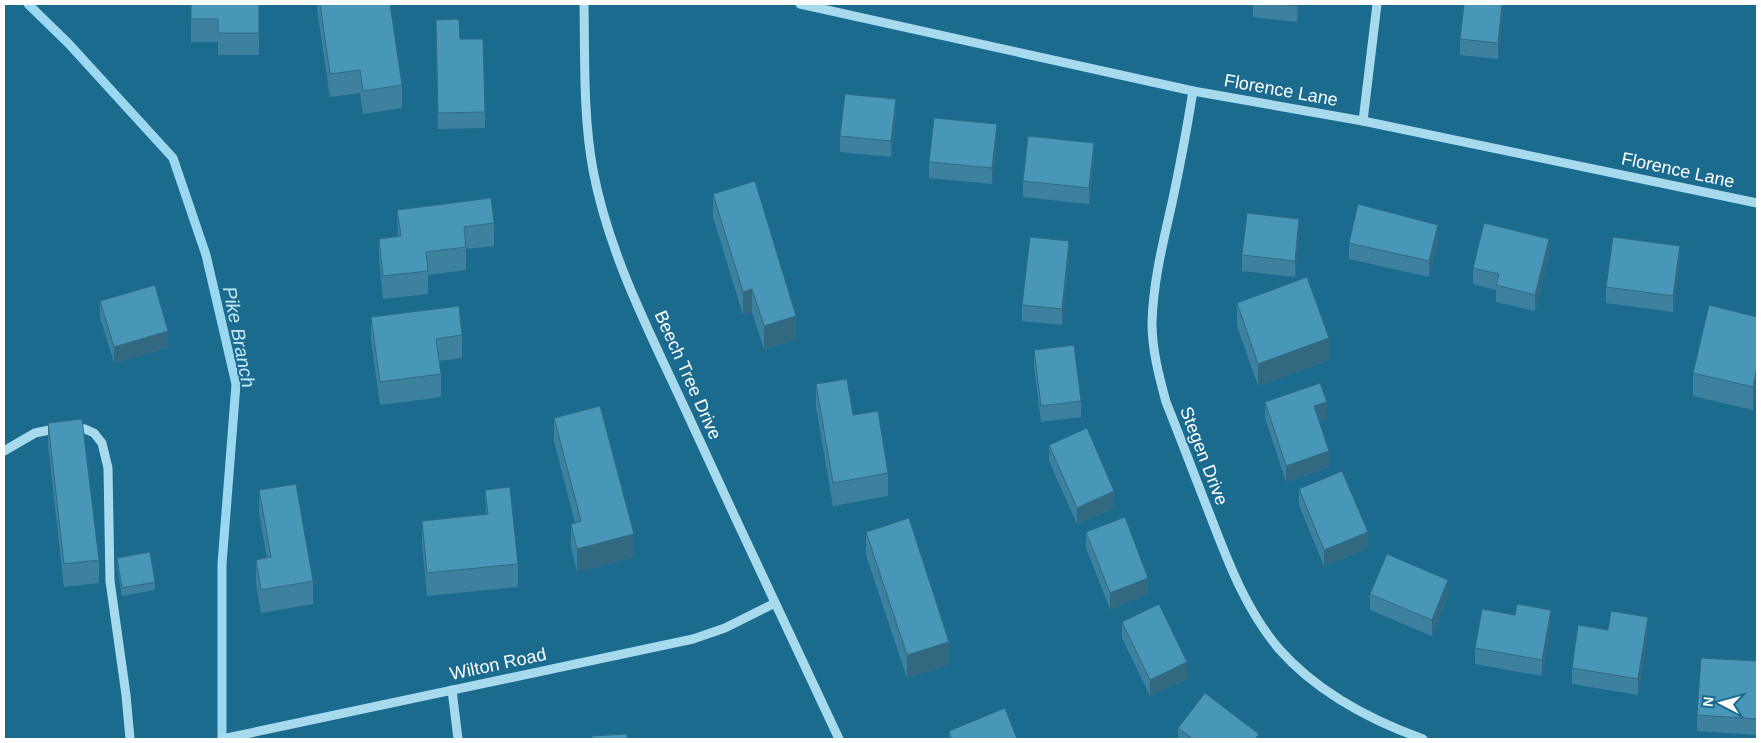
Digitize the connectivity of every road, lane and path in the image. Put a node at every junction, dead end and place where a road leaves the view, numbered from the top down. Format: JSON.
{"nodes":[{"id":1,"x":584,"y":4,"type":"edge"},
{"id":2,"x":800,"y":4,"type":"edge"},
{"id":3,"x":1377,"y":4,"type":"edge"},
{"id":4,"x":1194,"y":91,"type":"junction"},
{"id":5,"x":1363,"y":121,"type":"junction"},
{"id":6,"x":1757,"y":204,"type":"edge"},
{"id":7,"x":4,"y":451,"type":"edge"},
{"id":8,"x":775,"y":603,"type":"junction"},
{"id":9,"x":452,"y":690,"type":"junction"},
{"id":10,"x":130,"y":739,"type":"edge"},
{"id":11,"x":222,"y":739,"type":"edge"},
{"id":12,"x":458,"y":739,"type":"edge"},
{"id":13,"x":839,"y":739,"type":"edge"},
{"id":14,"x":1423,"y":739,"type":"edge"}],
"edges":[{"from":1,"to":8,"type":"street","name":"Beech Tree Drive"},
{"from":2,"to":4,"type":"street","name":"Florence Lane"},
{"from":3,"to":5,"type":"street"},
{"from":4,"to":5,"type":"street","name":"Florence Lane"},
{"from":4,"to":14,"type":"street","name":"Stegen Drive"},
{"from":5,"to":6,"type":"street","name":"Florence Lane"},
{"from":7,"to":10,"type":"street"},
{"from":8,"to":9,"type":"street","name":"Wilton Road"},
{"from":8,"to":13,"type":"street","name":"Beech Tree Drive"},
{"from":9,"to":11,"type":"street","name":"Wilton Road"},
{"from":9,"to":12,"type":"street"}]}
